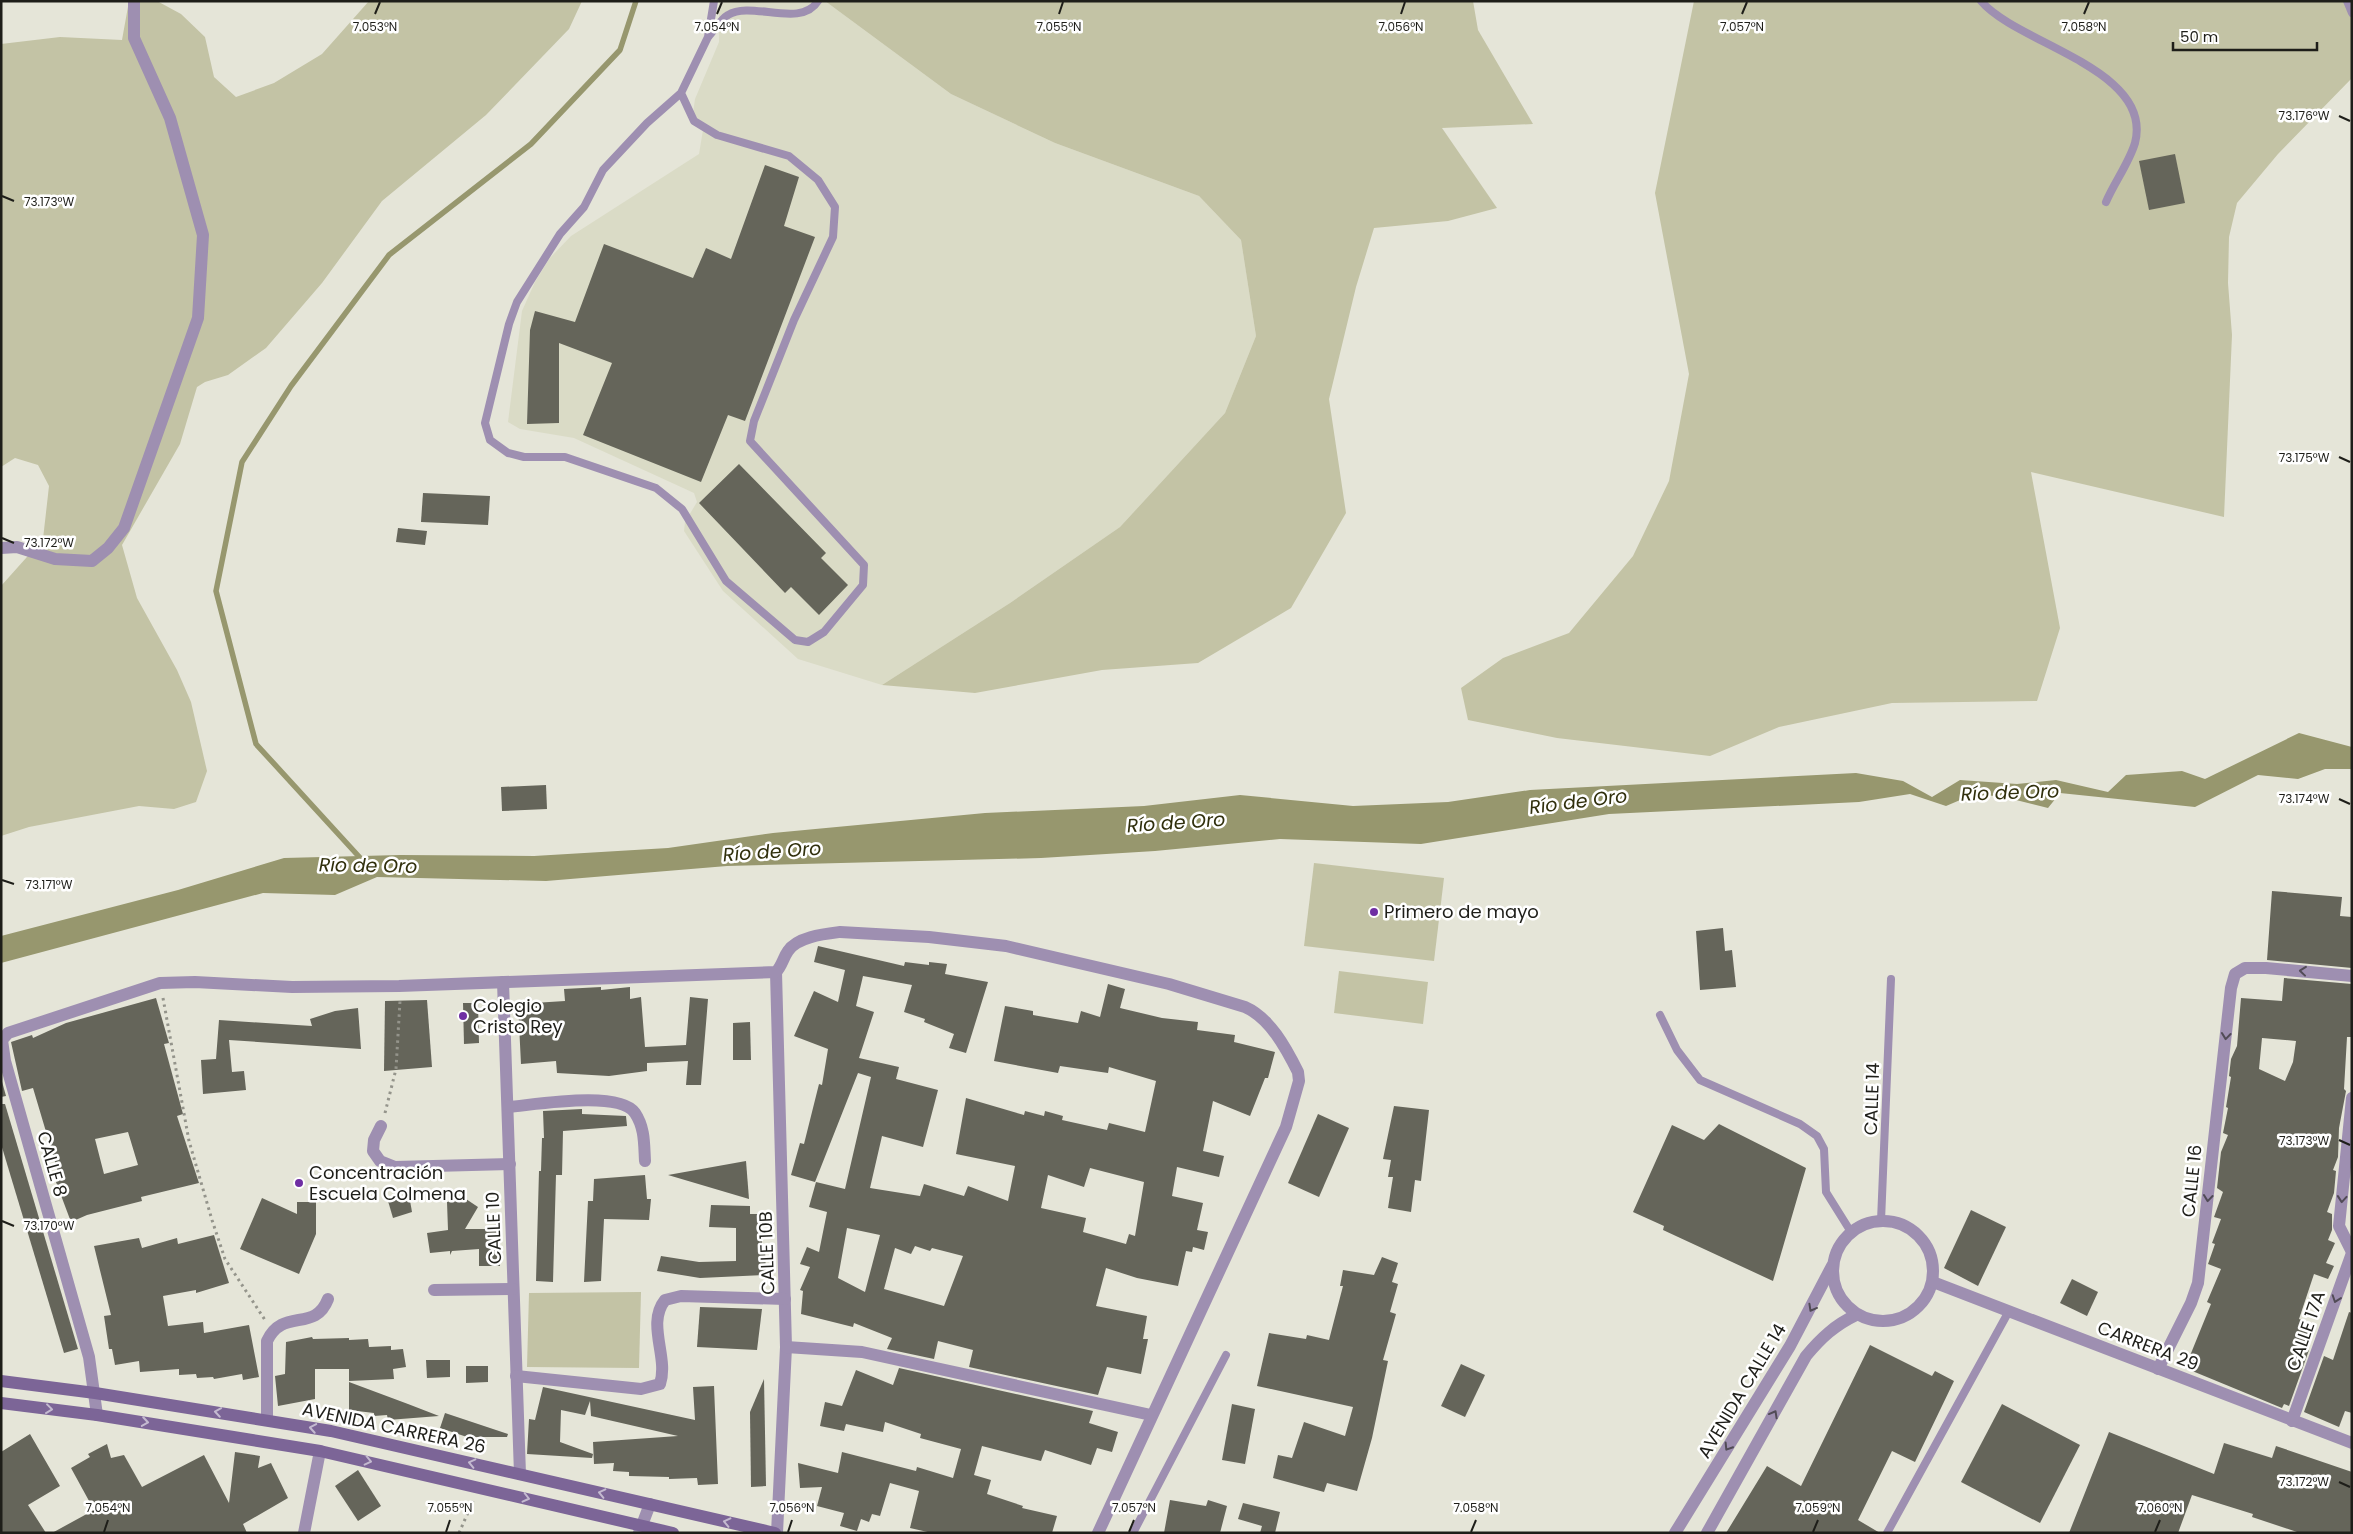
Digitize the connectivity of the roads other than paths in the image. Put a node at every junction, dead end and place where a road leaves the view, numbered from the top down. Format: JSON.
{"nodes":[{"id":1,"x":134,"y":1,"type":"edge"},
{"id":2,"x":714,"y":1,"type":"edge"},
{"id":3,"x":818,"y":1,"type":"edge"},
{"id":4,"x":1982,"y":1,"type":"edge"},
{"id":5,"x":2347,"y":1,"type":"edge"},
{"id":6,"x":2352,"y":13,"type":"edge"},
{"id":7,"x":708,"y":37,"type":"junction"},
{"id":8,"x":680,"y":93,"type":"junction"},
{"id":9,"x":2106,"y":202,"type":"dead end"},
{"id":10,"x":1,"y":548,"type":"edge"},
{"id":11,"x":776,"y":972,"type":"junction"},
{"id":12,"x":2352,"y":976,"type":"edge"},
{"id":13,"x":1891,"y":979,"type":"dead end"},
{"id":14,"x":504,"y":982,"type":"junction"},
{"id":15,"x":1660,"y":1015,"type":"dead end"},
{"id":16,"x":2,"y":1040,"type":"edge"},
{"id":17,"x":2352,"y":1098,"type":"edge"},
{"id":18,"x":508,"y":1108,"type":"junction"},
{"id":19,"x":381,"y":1126,"type":"road end"},
{"id":20,"x":645,"y":1161,"type":"dead end"},
{"id":21,"x":510,"y":1164,"type":"junction"},
{"id":22,"x":1881,"y":1221,"type":"junction"},
{"id":23,"x":1850,"y":1232,"type":"junction"},
{"id":24,"x":2352,"y":1253,"type":"edge"},
{"id":25,"x":1833,"y":1264,"type":"junction"},
{"id":26,"x":1933,"y":1282,"type":"junction"},
{"id":27,"x":434,"y":1290,"type":"dead end"},
{"id":28,"x":513,"y":1290,"type":"junction"},
{"id":29,"x":328,"y":1299,"type":"dead end"},
{"id":30,"x":785,"y":1299,"type":"junction"},
{"id":31,"x":2010,"y":1311,"type":"junction"},
{"id":32,"x":1856,"y":1315,"type":"junction"},
{"id":33,"x":786,"y":1347,"type":"junction"},
{"id":34,"x":1226,"y":1355,"type":"dead end"},
{"id":35,"x":2158,"y":1369,"type":"junction"},
{"id":36,"x":516,"y":1376,"type":"junction"},
{"id":37,"x":1,"y":1382,"type":"edge"},
{"id":38,"x":95,"y":1393,"type":"junction"},
{"id":39,"x":1,"y":1403,"type":"edge"},
{"id":40,"x":97,"y":1415,"type":"junction"},
{"id":41,"x":1151,"y":1415,"type":"junction"},
{"id":42,"x":267,"y":1420,"type":"junction"},
{"id":43,"x":2292,"y":1421,"type":"junction"},
{"id":44,"x":2352,"y":1443,"type":"edge"},
{"id":45,"x":320,"y":1451,"type":"junction"},
{"id":46,"x":520,"y":1474,"type":"junction"},
{"id":47,"x":650,"y":1504,"type":"junction"},
{"id":48,"x":640,"y":1529,"type":"edge"},
{"id":49,"x":304,"y":1533,"type":"edge"},
{"id":50,"x":673,"y":1533,"type":"edge"},
{"id":51,"x":776,"y":1533,"type":"edge"},
{"id":52,"x":1098,"y":1533,"type":"edge"},
{"id":53,"x":1133,"y":1533,"type":"edge"},
{"id":54,"x":1676,"y":1533,"type":"edge"},
{"id":55,"x":1707,"y":1533,"type":"edge"},
{"id":56,"x":1887,"y":1533,"type":"edge"}],
"edges":[{"from":1,"to":10,"type":"street"},
{"from":2,"to":7,"type":"lane"},
{"from":3,"to":7,"type":"lane"},
{"from":4,"to":9,"type":"lane"},
{"from":5,"to":6,"type":"lane"},
{"from":7,"to":8,"type":"lane"},
{"from":8,"to":8,"type":"lane"},
{"from":11,"to":14,"type":"street"},
{"from":11,"to":30,"type":"street","name":"CALLE 10B"},
{"from":11,"to":41,"type":"street"},
{"from":12,"to":35,"type":"street","name":"CALLE 16","one_way":true},
{"from":13,"to":22,"type":"lane","name":"CALLE 14"},
{"from":14,"to":16,"type":"street"},
{"from":14,"to":18,"type":"street","name":"CALLE 10"},
{"from":15,"to":23,"type":"lane"},
{"from":16,"to":38,"type":"street","name":"CALLE 8"},
{"from":17,"to":24,"type":"street","one_way":true},
{"from":18,"to":20,"type":"street"},
{"from":18,"to":21,"type":"street","name":"CALLE 10"},
{"from":19,"to":21,"type":"street"},
{"from":21,"to":28,"type":"street","name":"CALLE 10"},
{"from":22,"to":23,"type":"street"},
{"from":22,"to":26,"type":"street"},
{"from":23,"to":25,"type":"street"},
{"from":24,"to":43,"type":"street","name":"CALLE 17A","one_way":true},
{"from":25,"to":32,"type":"street"},
{"from":25,"to":54,"type":"street","name":"AVENIDA CALLE 14","one_way":true},
{"from":26,"to":31,"type":"street","name":"CARRERA 29"},
{"from":26,"to":32,"type":"street"},
{"from":27,"to":28,"type":"street"},
{"from":28,"to":36,"type":"street","name":"CALLE 10"},
{"from":29,"to":42,"type":"street"},
{"from":30,"to":33,"type":"street","name":"CALLE 10B"},
{"from":30,"to":36,"type":"street"},
{"from":31,"to":35,"type":"street","name":"CARRERA 29"},
{"from":31,"to":56,"type":"lane"},
{"from":55,"to":32,"type":"street","one_way":true},
{"from":33,"to":41,"type":"street"},
{"from":33,"to":51,"type":"street","name":"CALLE 10B"},
{"from":34,"to":53,"type":"lane"},
{"from":35,"to":43,"type":"street","name":"CARRERA 29"},
{"from":36,"to":46,"type":"street","name":"CALLE 10"},
{"from":37,"to":38,"type":"main road","name":"AVENIDA CARRERA 26"},
{"from":38,"to":40,"type":"street","name":"CALLE 8"},
{"from":42,"to":38,"type":"main road","name":"AVENIDA CARRERA 26","one_way":true},
{"from":39,"to":40,"type":"main road","one_way":true},
{"from":40,"to":45,"type":"main road","one_way":true},
{"from":41,"to":52,"type":"street"},
{"from":46,"to":42,"type":"main road","name":"AVENIDA CARRERA 26","one_way":true},
{"from":43,"to":44,"type":"street","name":"CARRERA 29"},
{"from":45,"to":48,"type":"main road","one_way":true},
{"from":45,"to":49,"type":"street"},
{"from":47,"to":46,"type":"main road","name":"AVENIDA CARRERA 26","one_way":true},
{"from":47,"to":48,"type":"street"},
{"from":51,"to":47,"type":"main road","name":"AVENIDA CARRERA 26","one_way":true},
{"from":48,"to":50,"type":"main road"}]}
